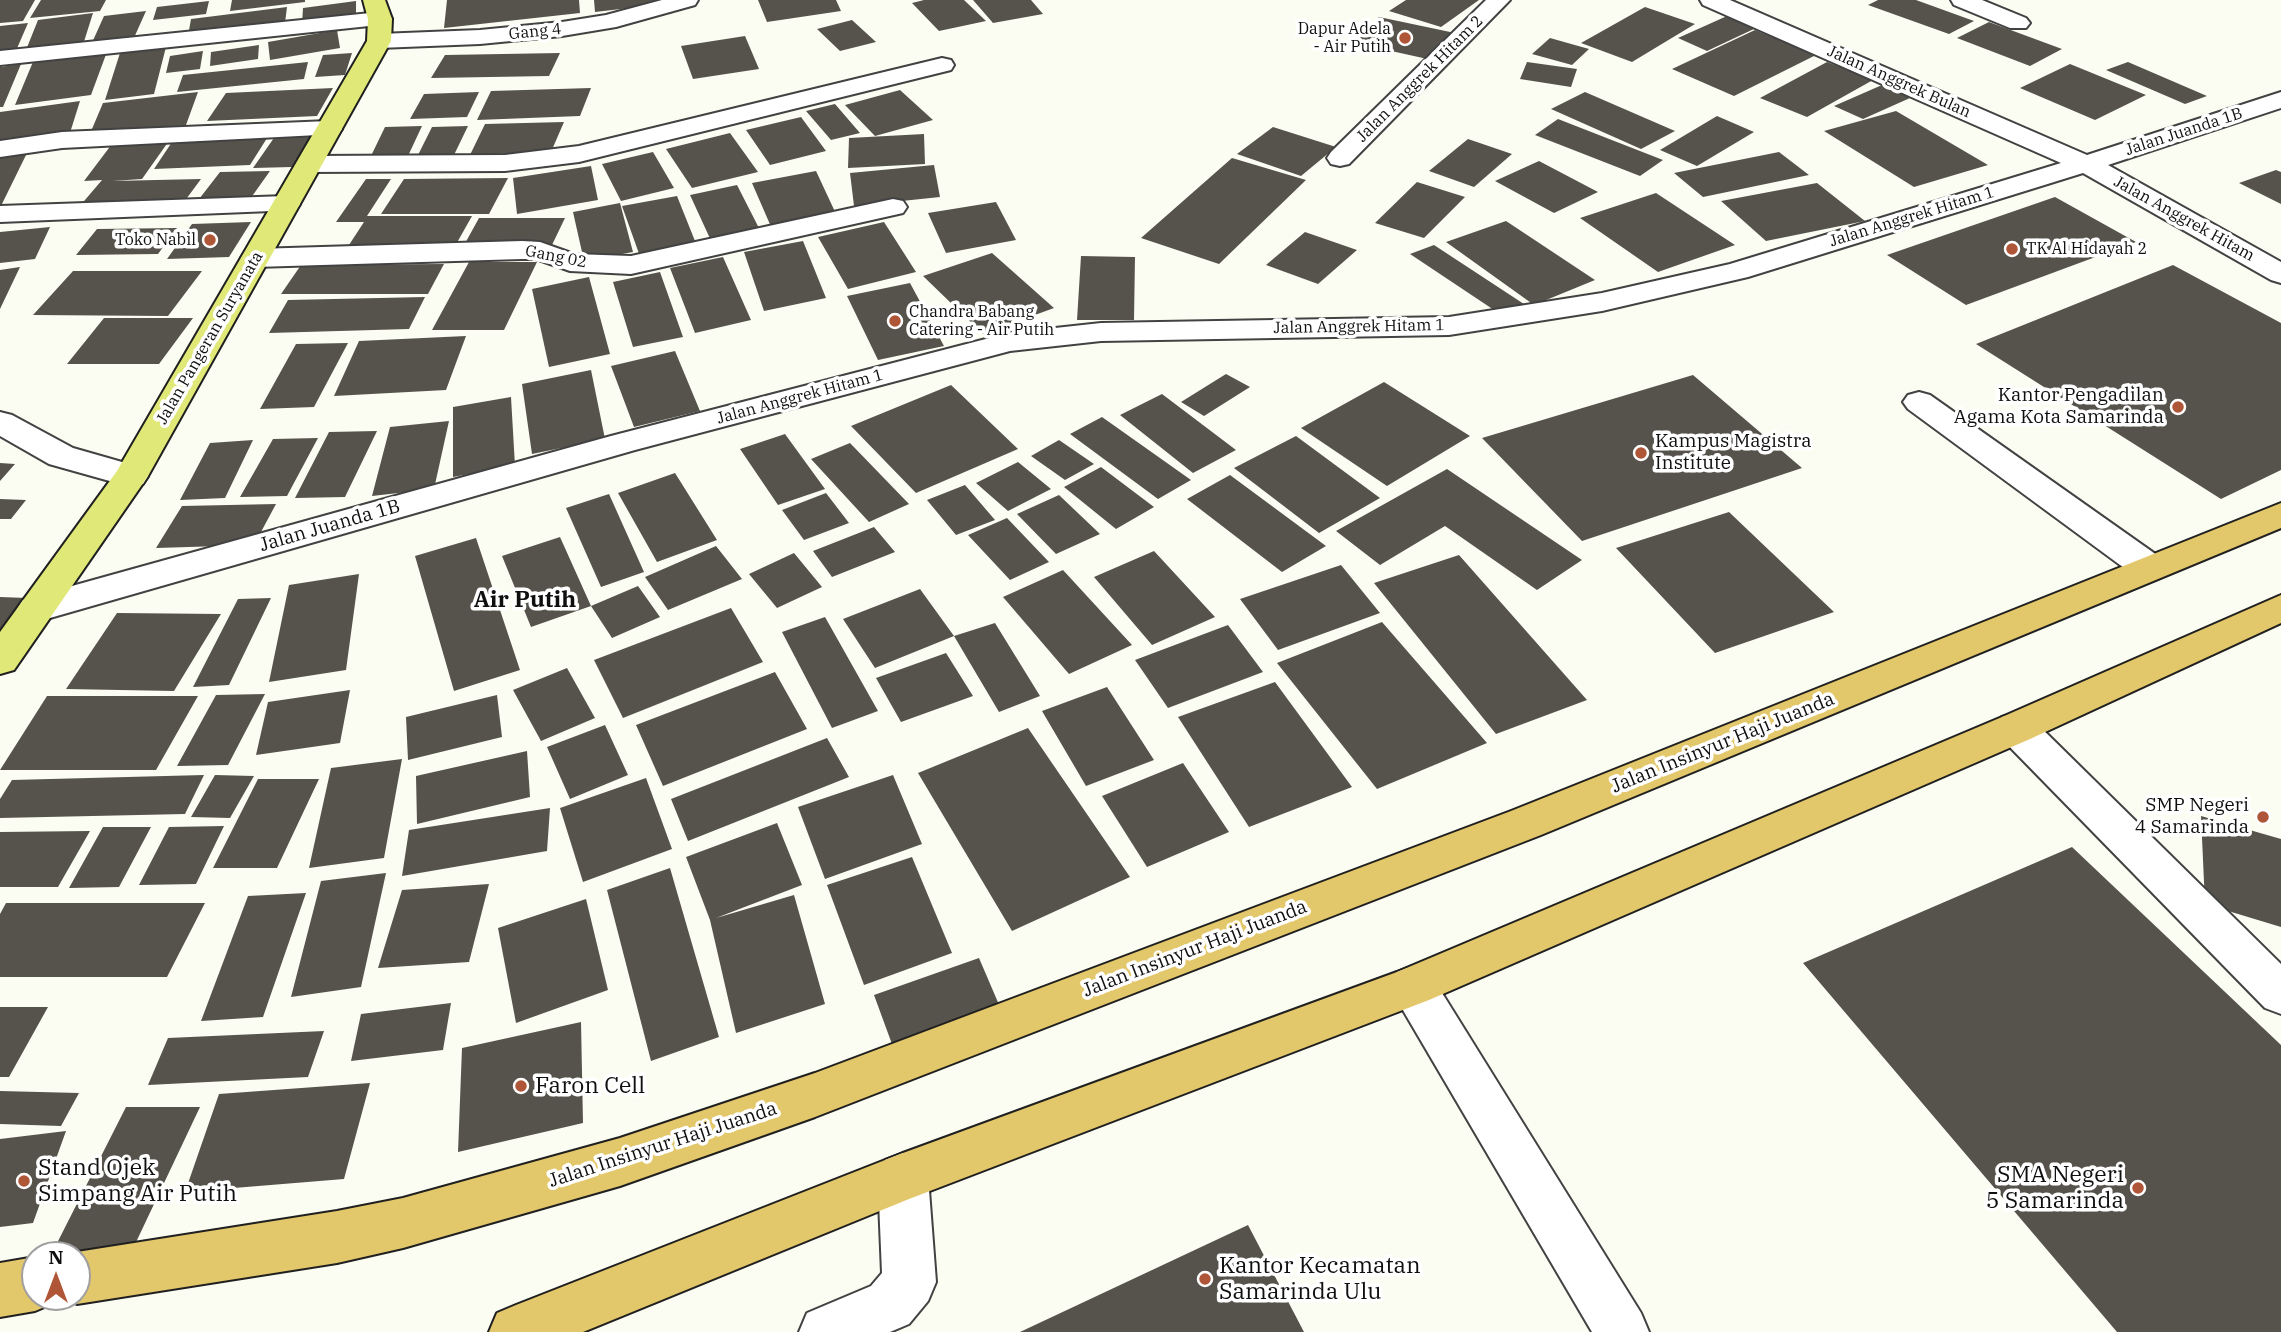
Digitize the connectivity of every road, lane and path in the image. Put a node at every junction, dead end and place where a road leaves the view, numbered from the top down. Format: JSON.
{"nodes":[{"id":1,"x":687,"y":0,"type":"edge"},
{"id":2,"x":1499,"y":0,"type":"edge"},
{"id":3,"x":1711,"y":0,"type":"edge"},
{"id":4,"x":1962,"y":0,"type":"edge"},
{"id":5,"x":378,"y":20,"type":"edge"},
{"id":6,"x":2018,"y":23,"type":"dead end"},
{"id":7,"x":0,"y":58,"type":"edge"},
{"id":8,"x":942,"y":65,"type":"dead end"},
{"id":9,"x":2281,"y":100,"type":"edge"},
{"id":10,"x":329,"y":129,"type":"junction"},
{"id":11,"x":0,"y":149,"type":"edge"},
{"id":12,"x":1340,"y":158,"type":"dead end"},
{"id":13,"x":309,"y":164,"type":"junction"},
{"id":14,"x":2086,"y":164,"type":"junction"},
{"id":15,"x":286,"y":204,"type":"junction"},
{"id":16,"x":893,"y":207,"type":"dead end"},
{"id":17,"x":0,"y":214,"type":"edge"},
{"id":18,"x":255,"y":258,"type":"junction"},
{"id":19,"x":2281,"y":274,"type":"edge"},
{"id":20,"x":1919,"y":402,"type":"dead end"},
{"id":21,"x":0,"y":422,"type":"edge"},
{"id":22,"x":624,"y":443,"type":"joint"},
{"id":23,"x":131,"y":476,"type":"junction"},
{"id":24,"x":2281,"y":514,"type":"edge"},
{"id":25,"x":2148,"y":567,"type":"junction"},
{"id":26,"x":2281,"y":608,"type":"edge"},
{"id":27,"x":36,"y":609,"type":"junction"},
{"id":28,"x":0,"y":660,"type":"edge"},
{"id":29,"x":2016,"y":729,"type":"junction"},
{"id":30,"x":1413,"y":986,"type":"junction"},
{"id":31,"x":2281,"y":994,"type":"edge"},
{"id":32,"x":903,"y":1177,"type":"junction"},
{"id":33,"x":91,"y":1276,"type":"edge"},
{"id":34,"x":21,"y":1286,"type":"edge"},
{"id":35,"x":0,"y":1290,"type":"edge"},
{"id":36,"x":516,"y":1332,"type":"edge"},
{"id":37,"x":826,"y":1332,"type":"edge"},
{"id":38,"x":1622,"y":1332,"type":"edge"}],
"edges":[{"from":1,"to":5,"type":"street","name":"Gang 4"},
{"from":2,"to":12,"type":"street","name":"Jalan Anggrek Hitam 2"},
{"from":3,"to":14,"type":"street","name":"Jalan Anggrek Bulan"},
{"from":4,"to":6,"type":"street"},
{"from":5,"to":7,"type":"street","name":"Gang 4"},
{"from":5,"to":10,"type":"main road","name":"Jalan Pangeran Suryanata"},
{"from":8,"to":13,"type":"street"},
{"from":9,"to":14,"type":"street","name":"Jalan Juanda 1B"},
{"from":10,"to":11,"type":"street"},
{"from":10,"to":13,"type":"main road","name":"Jalan Pangeran Suryanata"},
{"from":13,"to":15,"type":"main road","name":"Jalan Pangeran Suryanata"},
{"from":14,"to":19,"type":"street","name":"Jalan Anggrek Hitam"},
{"from":14,"to":22,"type":"street","name":"Jalan Anggrek Hitam 1"},
{"from":15,"to":17,"type":"street"},
{"from":15,"to":18,"type":"main road","name":"Jalan Pangeran Suryanata"},
{"from":16,"to":18,"type":"street","name":"Gang 02"},
{"from":18,"to":23,"type":"main road","name":"Jalan Pangeran Suryanata"},
{"from":20,"to":25,"type":"street"},
{"from":21,"to":23,"type":"street"},
{"from":22,"to":27,"type":"street","name":"Jalan Juanda 1B"},
{"from":23,"to":27,"type":"main road","name":"Jalan Pangeran Suryanata"},
{"from":24,"to":25,"type":"highway","name":"Jalan Insinyur Haji Juanda"},
{"from":25,"to":33,"type":"highway","name":"Jalan Insinyur Haji Juanda"},
{"from":26,"to":29,"type":"highway"},
{"from":27,"to":28,"type":"main road","name":"Jalan Pangeran Suryanata"},
{"from":29,"to":30,"type":"highway"},
{"from":29,"to":31,"type":"street"},
{"from":30,"to":32,"type":"highway"},
{"from":30,"to":38,"type":"street"},
{"from":32,"to":36,"type":"highway"},
{"from":32,"to":37,"type":"street"},
{"from":34,"to":35,"type":"highway"}]}
